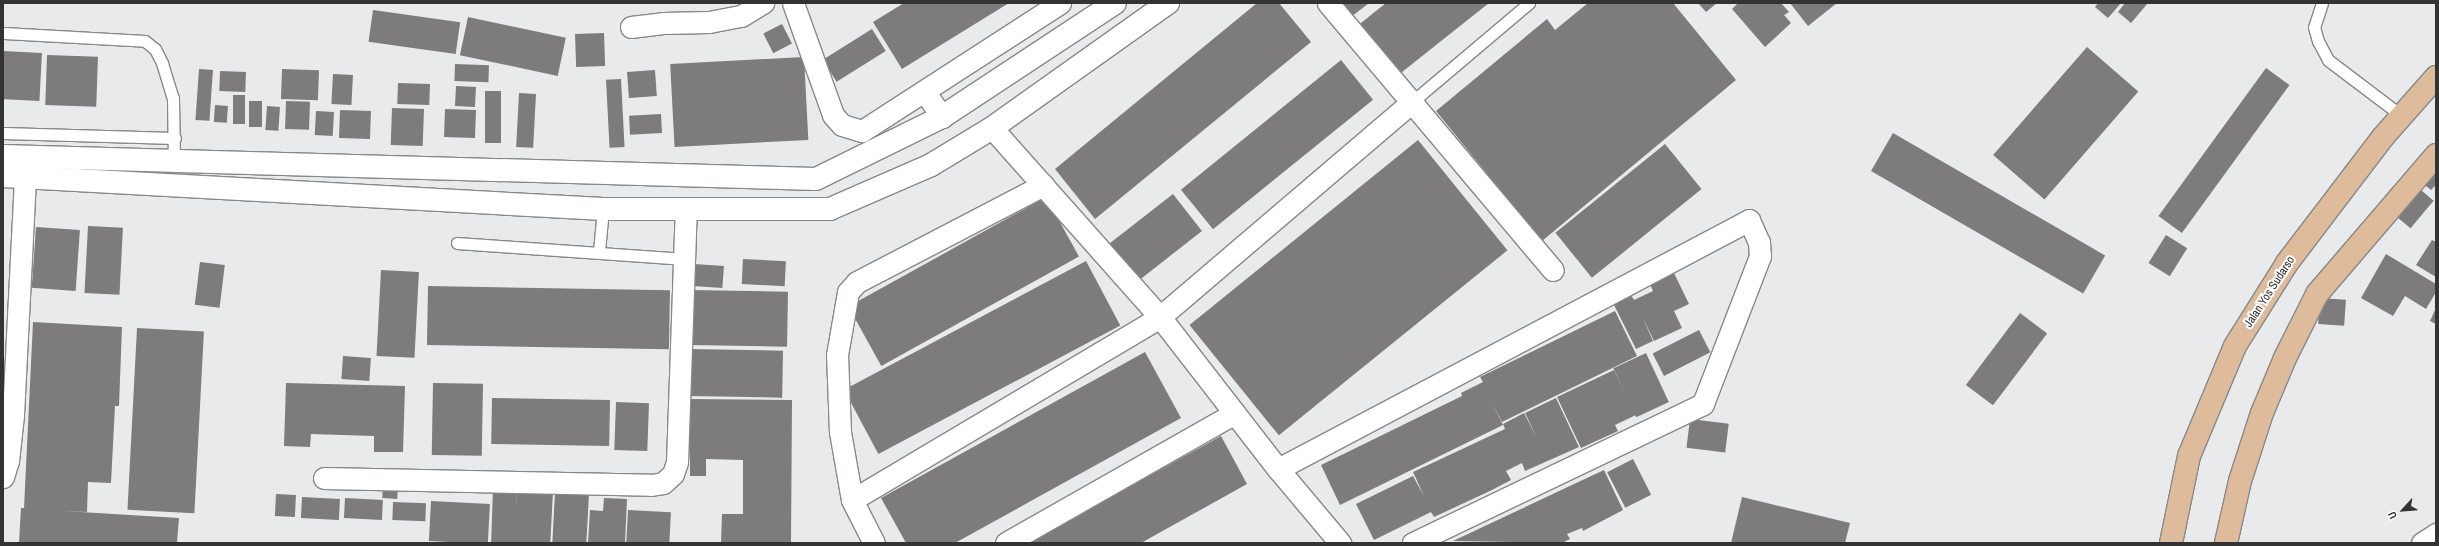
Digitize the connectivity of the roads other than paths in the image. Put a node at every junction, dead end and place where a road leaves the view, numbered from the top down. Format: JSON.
{"nodes":[{"id":1,"x":762,"y":3,"type":"edge"},
{"id":2,"x":793,"y":3,"type":"edge"},
{"id":3,"x":1060,"y":3,"type":"edge"},
{"id":4,"x":1115,"y":3,"type":"edge"},
{"id":5,"x":1168,"y":3,"type":"edge"},
{"id":6,"x":1328,"y":3,"type":"edge"},
{"id":7,"x":1529,"y":3,"type":"edge"},
{"id":8,"x":2322,"y":3,"type":"edge"},
{"id":9,"x":631,"y":27,"type":"dead end"},
{"id":10,"x":4,"y":32,"type":"dead end"},
{"id":11,"x":2436,"y":77,"type":"edge"},
{"id":12,"x":924,"y":91,"type":"junction"},
{"id":13,"x":1413,"y":101,"type":"junction"},
{"id":14,"x":2402,"y":116,"type":"junction"},
{"id":15,"x":942,"y":117,"type":"junction"},
{"id":16,"x":992,"y":128,"type":"junction"},
{"id":17,"x":3,"y":133,"type":"edge"},
{"id":18,"x":175,"y":138,"type":"junction"},
{"id":19,"x":2436,"y":155,"type":"edge"},
{"id":20,"x":3,"y":156,"type":"edge"},
{"id":21,"x":174,"y":161,"type":"junction"},
{"id":22,"x":26,"y":166,"type":"junction"},
{"id":23,"x":3,"y":176,"type":"edge"},
{"id":24,"x":1043,"y":185,"type":"junction"},
{"id":25,"x":603,"y":209,"type":"junction"},
{"id":26,"x":686,"y":210,"type":"junction"},
{"id":27,"x":457,"y":243,"type":"dead end"},
{"id":28,"x":599,"y":252,"type":"junction"},
{"id":29,"x":684,"y":259,"type":"junction"},
{"id":30,"x":1553,"y":270,"type":"dead end"},
{"id":31,"x":1160,"y":317,"type":"junction"},
{"id":32,"x":1234,"y":413,"type":"junction"},
{"id":33,"x":1278,"y":469,"type":"junction"},
{"id":34,"x":3,"y":477,"type":"edge"},
{"id":35,"x":324,"y":478,"type":"dead end"},
{"id":36,"x":852,"y":500,"type":"junction"},
{"id":37,"x":2436,"y":534,"type":"edge"},
{"id":38,"x":874,"y":543,"type":"edge"},
{"id":39,"x":1006,"y":543,"type":"edge"},
{"id":40,"x":1340,"y":543,"type":"edge"},
{"id":41,"x":1414,"y":543,"type":"edge"},
{"id":42,"x":2171,"y":543,"type":"edge"},
{"id":43,"x":2226,"y":543,"type":"edge"},
{"id":44,"x":2422,"y":543,"type":"edge"}],
"edges":[{"from":1,"to":9,"type":"street"},
{"from":2,"to":12,"type":"street"},
{"from":3,"to":12,"type":"street"},
{"from":4,"to":15,"type":"main road"},
{"from":5,"to":16,"type":"main road"},
{"from":6,"to":13,"type":"street"},
{"from":7,"to":13,"type":"lane"},
{"from":8,"to":14,"type":"lane"},
{"from":10,"to":18,"type":"lane"},
{"from":11,"to":14,"type":"main road","name":"Jalan Yos Sudarso"},
{"from":12,"to":15,"type":"street"},
{"from":13,"to":30,"type":"street"},
{"from":13,"to":31,"type":"street"},
{"from":14,"to":42,"type":"main road","name":"Jalan Yos Sudarso"},
{"from":15,"to":21,"type":"main road"},
{"from":16,"to":24,"type":"street"},
{"from":16,"to":26,"type":"main road"},
{"from":17,"to":18,"type":"lane"},
{"from":18,"to":21,"type":"lane"},
{"from":19,"to":43,"type":"main road"},
{"from":20,"to":22,"type":"main road"},
{"from":21,"to":22,"type":"main road"},
{"from":22,"to":23,"type":"main road"},
{"from":22,"to":25,"type":"main road"},
{"from":22,"to":34,"type":"street"},
{"from":24,"to":31,"type":"street"},
{"from":24,"to":36,"type":"street"},
{"from":25,"to":26,"type":"main road"},
{"from":25,"to":28,"type":"lane"},
{"from":26,"to":29,"type":"street"},
{"from":27,"to":28,"type":"lane"},
{"from":28,"to":29,"type":"lane"},
{"from":29,"to":35,"type":"street"},
{"from":31,"to":32,"type":"street"},
{"from":31,"to":36,"type":"street"},
{"from":32,"to":33,"type":"street"},
{"from":32,"to":39,"type":"street"},
{"from":33,"to":40,"type":"street"},
{"from":33,"to":41,"type":"street"},
{"from":36,"to":38,"type":"street"},
{"from":37,"to":44,"type":"street"}]}
